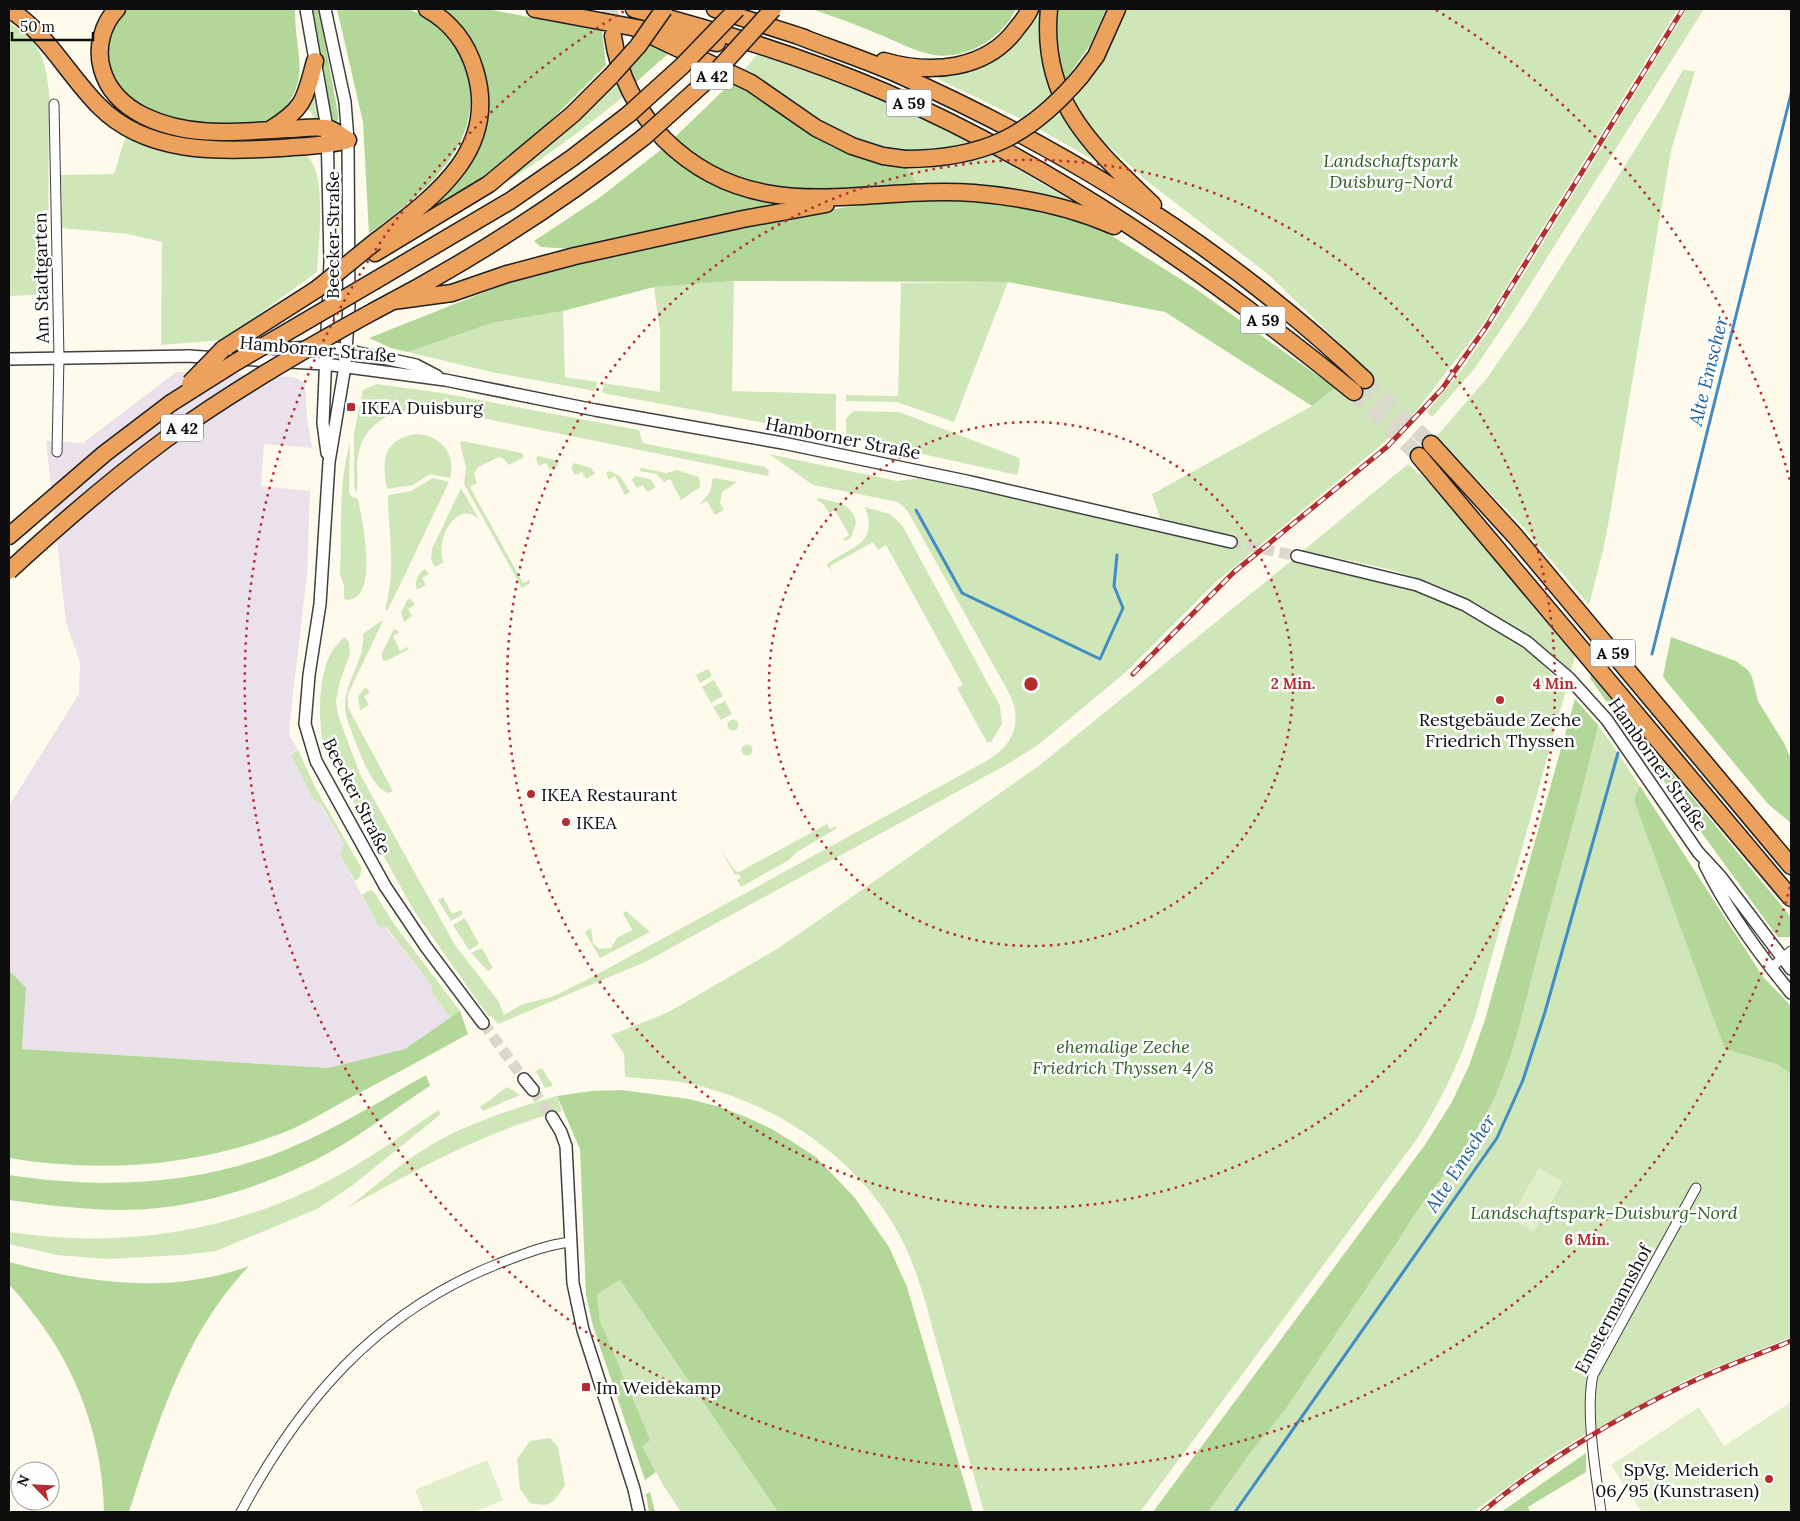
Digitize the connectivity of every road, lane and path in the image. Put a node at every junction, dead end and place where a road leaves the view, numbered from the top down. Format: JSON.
{"nodes":[{"id":1,"x":117,"y":9,"type":"edge"},
{"id":2,"x":306,"y":9,"type":"edge"},
{"id":3,"x":325,"y":9,"type":"edge"},
{"id":4,"x":427,"y":9,"type":"edge"},
{"id":5,"x":535,"y":9,"type":"edge"},
{"id":6,"x":634,"y":9,"type":"edge"},
{"id":7,"x":664,"y":9,"type":"edge"},
{"id":8,"x":715,"y":9,"type":"edge"},
{"id":9,"x":737,"y":9,"type":"edge"},
{"id":10,"x":773,"y":9,"type":"edge"},
{"id":11,"x":1030,"y":9,"type":"edge"},
{"id":12,"x":1049,"y":9,"type":"edge"},
{"id":13,"x":1117,"y":9,"type":"edge"},
{"id":14,"x":9,"y":10,"type":"edge"},
{"id":15,"x":635,"y":28,"type":"junction"},
{"id":16,"x":796,"y":35,"type":"junction"},
{"id":17,"x":613,"y":36,"type":"tunnel mouth"},
{"id":18,"x":793,"y":56,"type":"junction"},
{"id":19,"x":315,"y":61,"type":"junction"},
{"id":20,"x":54,"y":104,"type":"dead end"},
{"id":21,"x":326,"y":128,"type":"junction"},
{"id":22,"x":269,"y":130,"type":"junction"},
{"id":23,"x":348,"y":140,"type":"junction"},
{"id":24,"x":327,"y":146,"type":"junction"},
{"id":25,"x":858,"y":198,"type":"junction"},
{"id":26,"x":1184,"y":235,"type":"junction"},
{"id":27,"x":375,"y":247,"type":"junction"},
{"id":28,"x":1169,"y":252,"type":"junction"},
{"id":29,"x":393,"y":301,"type":"junction"},
{"id":30,"x":326,"y":346,"type":"junction"},
{"id":31,"x":347,"y":349,"type":"junction"},
{"id":32,"x":186,"y":356,"type":"junction"},
{"id":33,"x":59,"y":358,"type":"junction"},
{"id":34,"x":9,"y":359,"type":"edge"},
{"id":35,"x":325,"y":364,"type":"junction"},
{"id":36,"x":345,"y":366,"type":"junction"},
{"id":37,"x":445,"y":380,"type":"junction"},
{"id":38,"x":171,"y":403,"type":"junction"},
{"id":39,"x":1431,"y":444,"type":"tunnel mouth"},
{"id":40,"x":57,"y":452,"type":"dead end"},
{"id":41,"x":1418,"y":456,"type":"tunnel mouth"},
{"id":42,"x":329,"y":462,"type":"junction"},
{"id":43,"x":9,"y":536,"type":"edge"},
{"id":44,"x":1231,"y":542,"type":"tunnel mouth"},
{"id":45,"x":1298,"y":556,"type":"tunnel mouth"},
{"id":46,"x":9,"y":571,"type":"edge"},
{"id":47,"x":1698,"y":852,"type":"junction"},
{"id":48,"x":1791,"y":866,"type":"edge"},
{"id":49,"x":1791,"y":898,"type":"edge"},
{"id":50,"x":1787,"y":954,"type":"edge"},
{"id":51,"x":1772,"y":967,"type":"junction"},
{"id":52,"x":1791,"y":969,"type":"edge"},
{"id":53,"x":1791,"y":993,"type":"edge"},
{"id":54,"x":483,"y":1022,"type":"tunnel mouth"},
{"id":55,"x":524,"y":1079,"type":"tunnel mouth"},
{"id":56,"x":533,"y":1090,"type":"tunnel mouth"},
{"id":57,"x":552,"y":1117,"type":"tunnel mouth"},
{"id":58,"x":1696,"y":1188,"type":"dead end"},
{"id":59,"x":571,"y":1242,"type":"junction"},
{"id":60,"x":241,"y":1512,"type":"edge"},
{"id":61,"x":639,"y":1512,"type":"edge"},
{"id":62,"x":1601,"y":1512,"type":"edge"}],
"edges":[{"from":1,"to":22,"type":"highway"},
{"from":2,"to":19,"type":"street","name":"Beecker Straße"},
{"from":3,"to":23,"type":"street","name":"Beecker Straße"},
{"from":4,"to":27,"type":"highway"},
{"from":5,"to":15,"type":"highway"},
{"from":6,"to":18,"type":"highway","number":"A 59"},
{"from":7,"to":27,"type":"highway","bridge":true},
{"from":8,"to":16,"type":"highway","number":"A 59"},
{"from":9,"to":38,"type":"highway","number":"A 42","bridge":true},
{"from":10,"to":29,"type":"highway","number":"A 42","bridge":true},
{"from":11,"to":16,"type":"highway"},
{"from":12,"to":26,"type":"highway"},
{"from":13,"to":15,"type":"highway","bridge":true},
{"from":14,"to":24,"type":"highway"},
{"from":15,"to":18,"type":"highway"},
{"from":16,"to":26,"type":"highway","number":"A 59"},
{"from":17,"to":25,"type":"highway"},
{"from":18,"to":28,"type":"highway","number":"A 59"},
{"from":19,"to":21,"type":"street","name":"Beecker Straße"},
{"from":19,"to":22,"type":"highway"},
{"from":20,"to":33,"type":"street","name":"Am Stadtgarten"},
{"from":21,"to":22,"type":"highway"},
{"from":21,"to":23,"type":"highway"},
{"from":21,"to":24,"type":"street","name":"Beecker Straße"},
{"from":23,"to":24,"type":"highway"},
{"from":23,"to":31,"type":"street","name":"Beecker Straße"},
{"from":24,"to":30,"type":"street","name":"Beecker Straße"},
{"from":25,"to":28,"type":"highway"},
{"from":25,"to":29,"type":"highway"},
{"from":26,"to":28,"type":"highway","number":"A 59"},
{"from":27,"to":38,"type":"highway","bridge":true},
{"from":29,"to":46,"type":"highway","number":"A 42","bridge":true},
{"from":30,"to":31,"type":"street","name":"Hamborner Straße"},
{"from":30,"to":32,"type":"street","name":"Hamborner Straße"},
{"from":30,"to":35,"type":"street","name":"Beecker Straße"},
{"from":31,"to":36,"type":"street","name":"Beecker Straße"},
{"from":31,"to":37,"type":"street","name":"Hamborner Straße"},
{"from":32,"to":33,"type":"street","name":"Hamborner Straße"},
{"from":32,"to":35,"type":"street","name":"Hamborner Straße"},
{"from":33,"to":34,"type":"street","name":"Hamborner Straße"},
{"from":33,"to":40,"type":"street","name":"Am Stadtgarten"},
{"from":35,"to":36,"type":"street","name":"Hamborner Straße"},
{"from":35,"to":42,"type":"street","name":"Beecker Straße"},
{"from":36,"to":37,"type":"street","name":"Hamborner Straße"},
{"from":36,"to":42,"type":"street","name":"Beecker Straße"},
{"from":37,"to":44,"type":"street","name":"Hamborner Straße"},
{"from":38,"to":43,"type":"highway","number":"A 42"},
{"from":39,"to":48,"type":"highway","number":"A 59"},
{"from":41,"to":49,"type":"highway","number":"A 59"},
{"from":42,"to":54,"type":"street","name":"Beecker Straße"},
{"from":45,"to":47,"type":"street","name":"Hamborner Straße"},
{"from":47,"to":50,"type":"street","name":"Hamborner Straße"},
{"from":47,"to":51,"type":"street","name":"Hamborner Straße"},
{"from":50,"to":51,"type":"street"},
{"from":50,"to":52,"type":"street","name":"Hamborner Straße"},
{"from":51,"to":53,"type":"street","name":"Hamborner Straße"},
{"from":55,"to":56,"type":"street"},
{"from":57,"to":59,"type":"street"},
{"from":58,"to":62,"type":"street","name":"Emstermannshof"},
{"from":59,"to":60,"type":"street"},
{"from":59,"to":61,"type":"street"}]}
